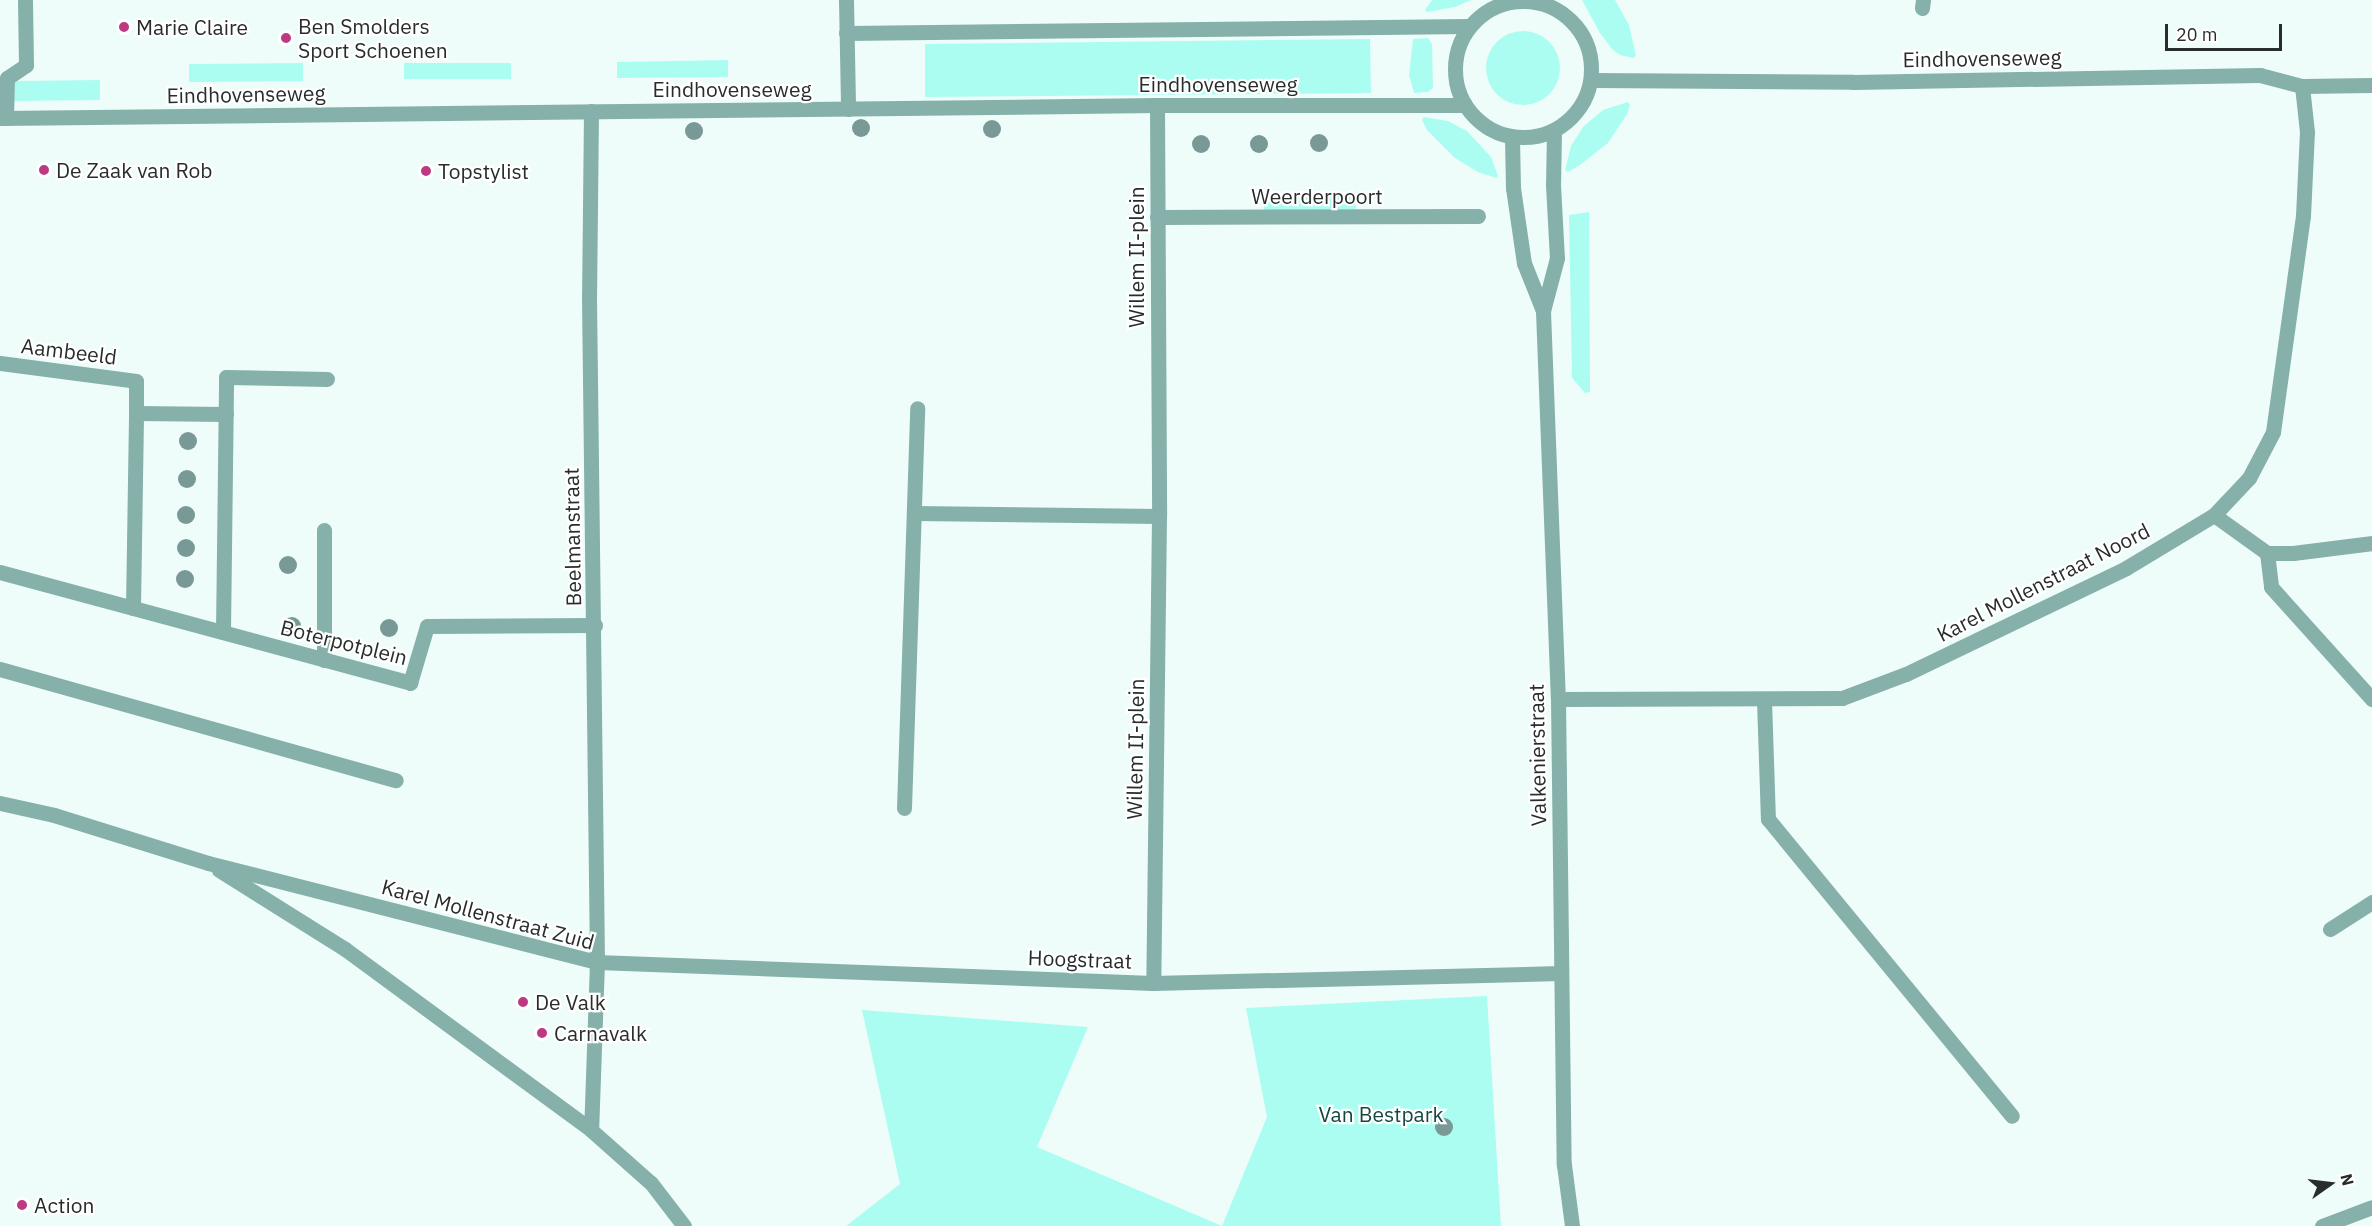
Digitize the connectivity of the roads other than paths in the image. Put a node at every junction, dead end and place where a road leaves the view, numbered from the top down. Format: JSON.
{"nodes":[{"id":1,"x":25,"y":0,"type":"edge"},
{"id":2,"x":846,"y":0,"type":"edge"},
{"id":3,"x":1517,"y":0,"type":"edge"},
{"id":4,"x":1555,"y":4,"type":"edge"},
{"id":5,"x":1469,"y":26,"type":"junction"},
{"id":6,"x":846,"y":33,"type":"junction"},
{"id":7,"x":1591,"y":80,"type":"junction"},
{"id":8,"x":2372,"y":85,"type":"edge"},
{"id":9,"x":2302,"y":86,"type":"junction"},
{"id":10,"x":1157,"y":105,"type":"junction"},
{"id":11,"x":1465,"y":105,"type":"junction"},
{"id":12,"x":848,"y":109,"type":"junction"},
{"id":13,"x":591,"y":111,"type":"junction"},
{"id":14,"x":3,"y":118,"type":"edge"},
{"id":15,"x":1554,"y":130,"type":"junction"},
{"id":16,"x":1512,"y":137,"type":"junction"},
{"id":17,"x":1478,"y":216,"type":"dead end"},
{"id":18,"x":1157,"y":217,"type":"junction"},
{"id":19,"x":1543,"y":310,"type":"junction"},
{"id":20,"x":0,"y":363,"type":"edge"},
{"id":21,"x":327,"y":379,"type":"dead end"},
{"id":22,"x":917,"y":408,"type":"dead end"},
{"id":23,"x":136,"y":413,"type":"junction"},
{"id":24,"x":226,"y":414,"type":"junction"},
{"id":25,"x":914,"y":513,"type":"junction"},
{"id":26,"x":2214,"y":515,"type":"junction"},
{"id":27,"x":1159,"y":516,"type":"junction"},
{"id":28,"x":324,"y":530,"type":"dead end"},
{"id":29,"x":2372,"y":543,"type":"edge"},
{"id":30,"x":2267,"y":553,"type":"junction"},
{"id":31,"x":0,"y":572,"type":"edge"},
{"id":32,"x":134,"y":608,"type":"junction"},
{"id":33,"x":594,"y":625,"type":"junction"},
{"id":34,"x":223,"y":633,"type":"junction"},
{"id":35,"x":324,"y":660,"type":"junction"},
{"id":36,"x":0,"y":669,"type":"edge"},
{"id":37,"x":1558,"y":699,"type":"junction"},
{"id":38,"x":2372,"y":699,"type":"edge"},
{"id":39,"x":1764,"y":700,"type":"junction"},
{"id":40,"x":396,"y":780,"type":"dead end"},
{"id":41,"x":0,"y":803,"type":"edge"},
{"id":42,"x":904,"y":808,"type":"dead end"},
{"id":43,"x":208,"y":863,"type":"junction"},
{"id":44,"x":2372,"y":902,"type":"edge"},
{"id":45,"x":2330,"y":929,"type":"dead end"},
{"id":46,"x":597,"y":962,"type":"junction"},
{"id":47,"x":1561,"y":972,"type":"junction"},
{"id":48,"x":1153,"y":983,"type":"junction"},
{"id":49,"x":2012,"y":1116,"type":"dead end"},
{"id":50,"x":591,"y":1130,"type":"junction"},
{"id":51,"x":1569,"y":1200,"type":"junction"},
{"id":52,"x":2372,"y":1207,"type":"edge"},
{"id":53,"x":684,"y":1226,"type":"edge"},
{"id":54,"x":1572,"y":1226,"type":"edge"},
{"id":55,"x":1581,"y":1226,"type":"edge"},
{"id":56,"x":2322,"y":1226,"type":"edge"}],
"edges":[{"from":1,"to":14,"type":"street"},
{"from":2,"to":6,"type":"street"},
{"from":3,"to":4,"type":"street"},
{"from":3,"to":5,"type":"street"},
{"from":4,"to":7,"type":"street"},
{"from":5,"to":6,"type":"street"},
{"from":5,"to":11,"type":"street"},
{"from":6,"to":12,"type":"street"},
{"from":7,"to":9,"type":"street","name":"Eindhovenseweg"},
{"from":7,"to":15,"type":"street"},
{"from":8,"to":9,"type":"street","name":"Eindhovenseweg"},
{"from":9,"to":26,"type":"street","name":"Karel Mollenstraat Noord"},
{"from":10,"to":11,"type":"street","name":"Eindhovenseweg"},
{"from":10,"to":12,"type":"street","name":"Eindhovenseweg"},
{"from":10,"to":18,"type":"street","name":"Willem II-plein"},
{"from":11,"to":16,"type":"street"},
{"from":12,"to":13,"type":"street","name":"Eindhovenseweg"},
{"from":13,"to":14,"type":"street","name":"Eindhovenseweg"},
{"from":13,"to":33,"type":"street","name":"Beelmanstraat"},
{"from":15,"to":16,"type":"street"},
{"from":15,"to":19,"type":"street","name":"Valkenierstraat"},
{"from":16,"to":19,"type":"street","name":"Valkenierstraat"},
{"from":17,"to":18,"type":"street","name":"Weerderpoort"},
{"from":18,"to":27,"type":"street","name":"Willem II-plein"},
{"from":19,"to":37,"type":"street","name":"Valkenierstraat"},
{"from":20,"to":23,"type":"street","name":"Aambeeld"},
{"from":21,"to":24,"type":"street"},
{"from":22,"to":25,"type":"street"},
{"from":23,"to":24,"type":"street"},
{"from":23,"to":32,"type":"street"},
{"from":24,"to":34,"type":"street"},
{"from":25,"to":27,"type":"street"},
{"from":25,"to":42,"type":"street"},
{"from":26,"to":30,"type":"street"},
{"from":26,"to":39,"type":"street","name":"Karel Mollenstraat Noord"},
{"from":27,"to":48,"type":"street","name":"Willem II-plein"},
{"from":28,"to":35,"type":"street"},
{"from":29,"to":30,"type":"street"},
{"from":30,"to":38,"type":"street"},
{"from":31,"to":32,"type":"street","name":"Boterpotplein"},
{"from":32,"to":34,"type":"street","name":"Boterpotplein"},
{"from":33,"to":35,"type":"street","name":"Boterpotplein"},
{"from":33,"to":46,"type":"street","name":"Beelmanstraat"},
{"from":34,"to":35,"type":"street","name":"Boterpotplein"},
{"from":36,"to":40,"type":"street"},
{"from":37,"to":39,"type":"street","name":"Karel Mollenstraat Noord"},
{"from":37,"to":47,"type":"street","name":"Valkenierstraat"},
{"from":39,"to":49,"type":"street"},
{"from":41,"to":43,"type":"street","name":"Karel Mollenstraat Zuid"},
{"from":43,"to":46,"type":"street","name":"Karel Mollenstraat Zuid"},
{"from":43,"to":50,"type":"street","name":"Karel Mollenstraat Zuid"},
{"from":44,"to":45,"type":"street"},
{"from":46,"to":48,"type":"street","name":"Hoogstraat"},
{"from":46,"to":50,"type":"street","name":"Karel Mollenstraat Zuid"},
{"from":47,"to":48,"type":"street","name":"Hoogstraat"},
{"from":47,"to":51,"type":"street","name":"Valkenierstraat"},
{"from":50,"to":53,"type":"street","name":"Karel Mollenstraat Zuid"},
{"from":51,"to":54,"type":"street","name":"Valkenierstraat"},
{"from":51,"to":55,"type":"street","name":"Valkenierstraat"},
{"from":52,"to":56,"type":"street"}]}
